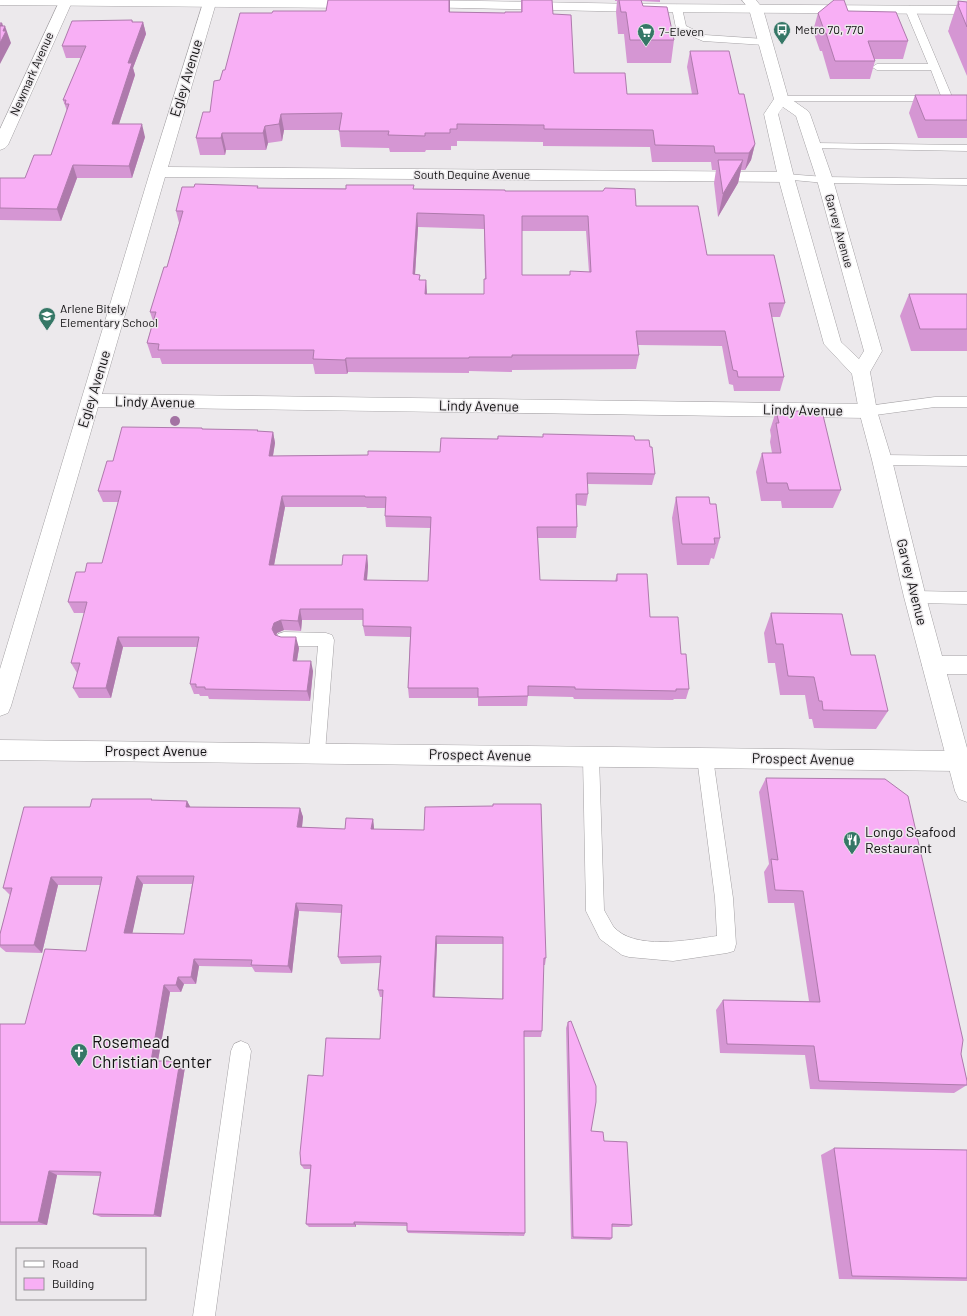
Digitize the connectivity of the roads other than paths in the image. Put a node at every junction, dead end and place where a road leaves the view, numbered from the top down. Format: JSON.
{"nodes":[{"id":1,"x":0,"y":2,"type":"edge"},
{"id":2,"x":65,"y":2,"type":"junction"},
{"id":3,"x":230,"y":2,"type":"edge"},
{"id":4,"x":283,"y":2,"type":"edge"},
{"id":5,"x":422,"y":2,"type":"edge"},
{"id":6,"x":209,"y":3,"type":"junction"},
{"id":7,"x":504,"y":3,"type":"edge"},
{"id":8,"x":754,"y":3,"type":"edge"},
{"id":9,"x":368,"y":4,"type":"edge"},
{"id":10,"x":407,"y":4,"type":"edge"},
{"id":11,"x":677,"y":8,"type":"junction"},
{"id":12,"x":910,"y":10,"type":"junction"},
{"id":13,"x":967,"y":10,"type":"edge"},
{"id":14,"x":765,"y":42,"type":"junction"},
{"id":15,"x":877,"y":67,"type":"dead end"},
{"id":16,"x":934,"y":68,"type":"junction"},
{"id":17,"x":781,"y":99,"type":"junction"},
{"id":18,"x":0,"y":145,"type":"edge"},
{"id":19,"x":814,"y":146,"type":"junction"},
{"id":20,"x":967,"y":148,"type":"edge"},
{"id":21,"x":158,"y":172,"type":"junction"},
{"id":22,"x":786,"y":177,"type":"junction"},
{"id":23,"x":825,"y":180,"type":"junction"},
{"id":24,"x":967,"y":182,"type":"edge"},
{"id":25,"x":861,"y":372,"type":"junction"},
{"id":26,"x":90,"y":400,"type":"junction"},
{"id":27,"x":967,"y":402,"type":"edge"},
{"id":28,"x":868,"y":411,"type":"junction"},
{"id":29,"x":882,"y":460,"type":"junction"},
{"id":30,"x":967,"y":461,"type":"edge"},
{"id":31,"x":915,"y":598,"type":"junction"},
{"id":32,"x":967,"y":598,"type":"edge"},
{"id":33,"x":284,"y":639,"type":"edge"},
{"id":34,"x":933,"y":665,"type":"junction"},
{"id":35,"x":967,"y":665,"type":"edge"},
{"id":36,"x":0,"y":706,"type":"edge"},
{"id":37,"x":0,"y":750,"type":"edge"},
{"id":38,"x":316,"y":752,"type":"junction"},
{"id":39,"x":591,"y":756,"type":"junction"},
{"id":40,"x":705,"y":758,"type":"junction"},
{"id":41,"x":959,"y":761,"type":"junction"},
{"id":42,"x":967,"y":791,"type":"edge"},
{"id":43,"x":241,"y":1051,"type":"dead end"},
{"id":44,"x":204,"y":1316,"type":"edge"}],
"edges":[{"from":1,"to":2,"type":"street"},
{"from":2,"to":6,"type":"street"},
{"from":2,"to":18,"type":"street","name":"Newmark Avenue"},
{"from":3,"to":4,"type":"street"},
{"from":3,"to":6,"type":"street"},
{"from":4,"to":9,"type":"street"},
{"from":5,"to":7,"type":"street"},
{"from":5,"to":10,"type":"street"},
{"from":6,"to":21,"type":"street","name":"Egley Avenue"},
{"from":7,"to":11,"type":"street"},
{"from":8,"to":11,"type":"street"},
{"from":8,"to":12,"type":"street"},
{"from":8,"to":14,"type":"street"},
{"from":11,"to":14,"type":"lane"},
{"from":12,"to":13,"type":"street"},
{"from":12,"to":16,"type":"lane"},
{"from":14,"to":17,"type":"street"},
{"from":15,"to":16,"type":"lane"},
{"from":16,"to":17,"type":"lane"},
{"from":17,"to":19,"type":"street","name":"Garvey Avenue"},
{"from":17,"to":22,"type":"street"},
{"from":19,"to":20,"type":"lane"},
{"from":19,"to":23,"type":"street","name":"Garvey Avenue"},
{"from":21,"to":22,"type":"street","name":"South Dequine Avenue"},
{"from":21,"to":26,"type":"street","name":"Egley Avenue"},
{"from":22,"to":23,"type":"lane"},
{"from":22,"to":25,"type":"street"},
{"from":23,"to":24,"type":"lane"},
{"from":23,"to":25,"type":"street","name":"Garvey Avenue"},
{"from":25,"to":28,"type":"street","name":"Garvey Avenue"},
{"from":26,"to":28,"type":"street","name":"Lindy Avenue"},
{"from":26,"to":36,"type":"street","name":"Egley Avenue"},
{"from":27,"to":28,"type":"lane"},
{"from":28,"to":29,"type":"street","name":"Garvey Avenue"},
{"from":29,"to":30,"type":"lane"},
{"from":29,"to":31,"type":"street","name":"Garvey Avenue"},
{"from":31,"to":32,"type":"lane"},
{"from":31,"to":34,"type":"street","name":"Garvey Avenue"},
{"from":33,"to":38,"type":"lane"},
{"from":34,"to":35,"type":"street"},
{"from":34,"to":41,"type":"street","name":"Garvey Avenue"},
{"from":37,"to":38,"type":"street","name":"Prospect Avenue"},
{"from":38,"to":39,"type":"street","name":"Prospect Avenue"},
{"from":39,"to":40,"type":"street","name":"Prospect Avenue"},
{"from":39,"to":40,"type":"lane"},
{"from":40,"to":41,"type":"street","name":"Prospect Avenue"},
{"from":41,"to":42,"type":"street","name":"Garvey Avenue"},
{"from":43,"to":44,"type":"lane"}]}
